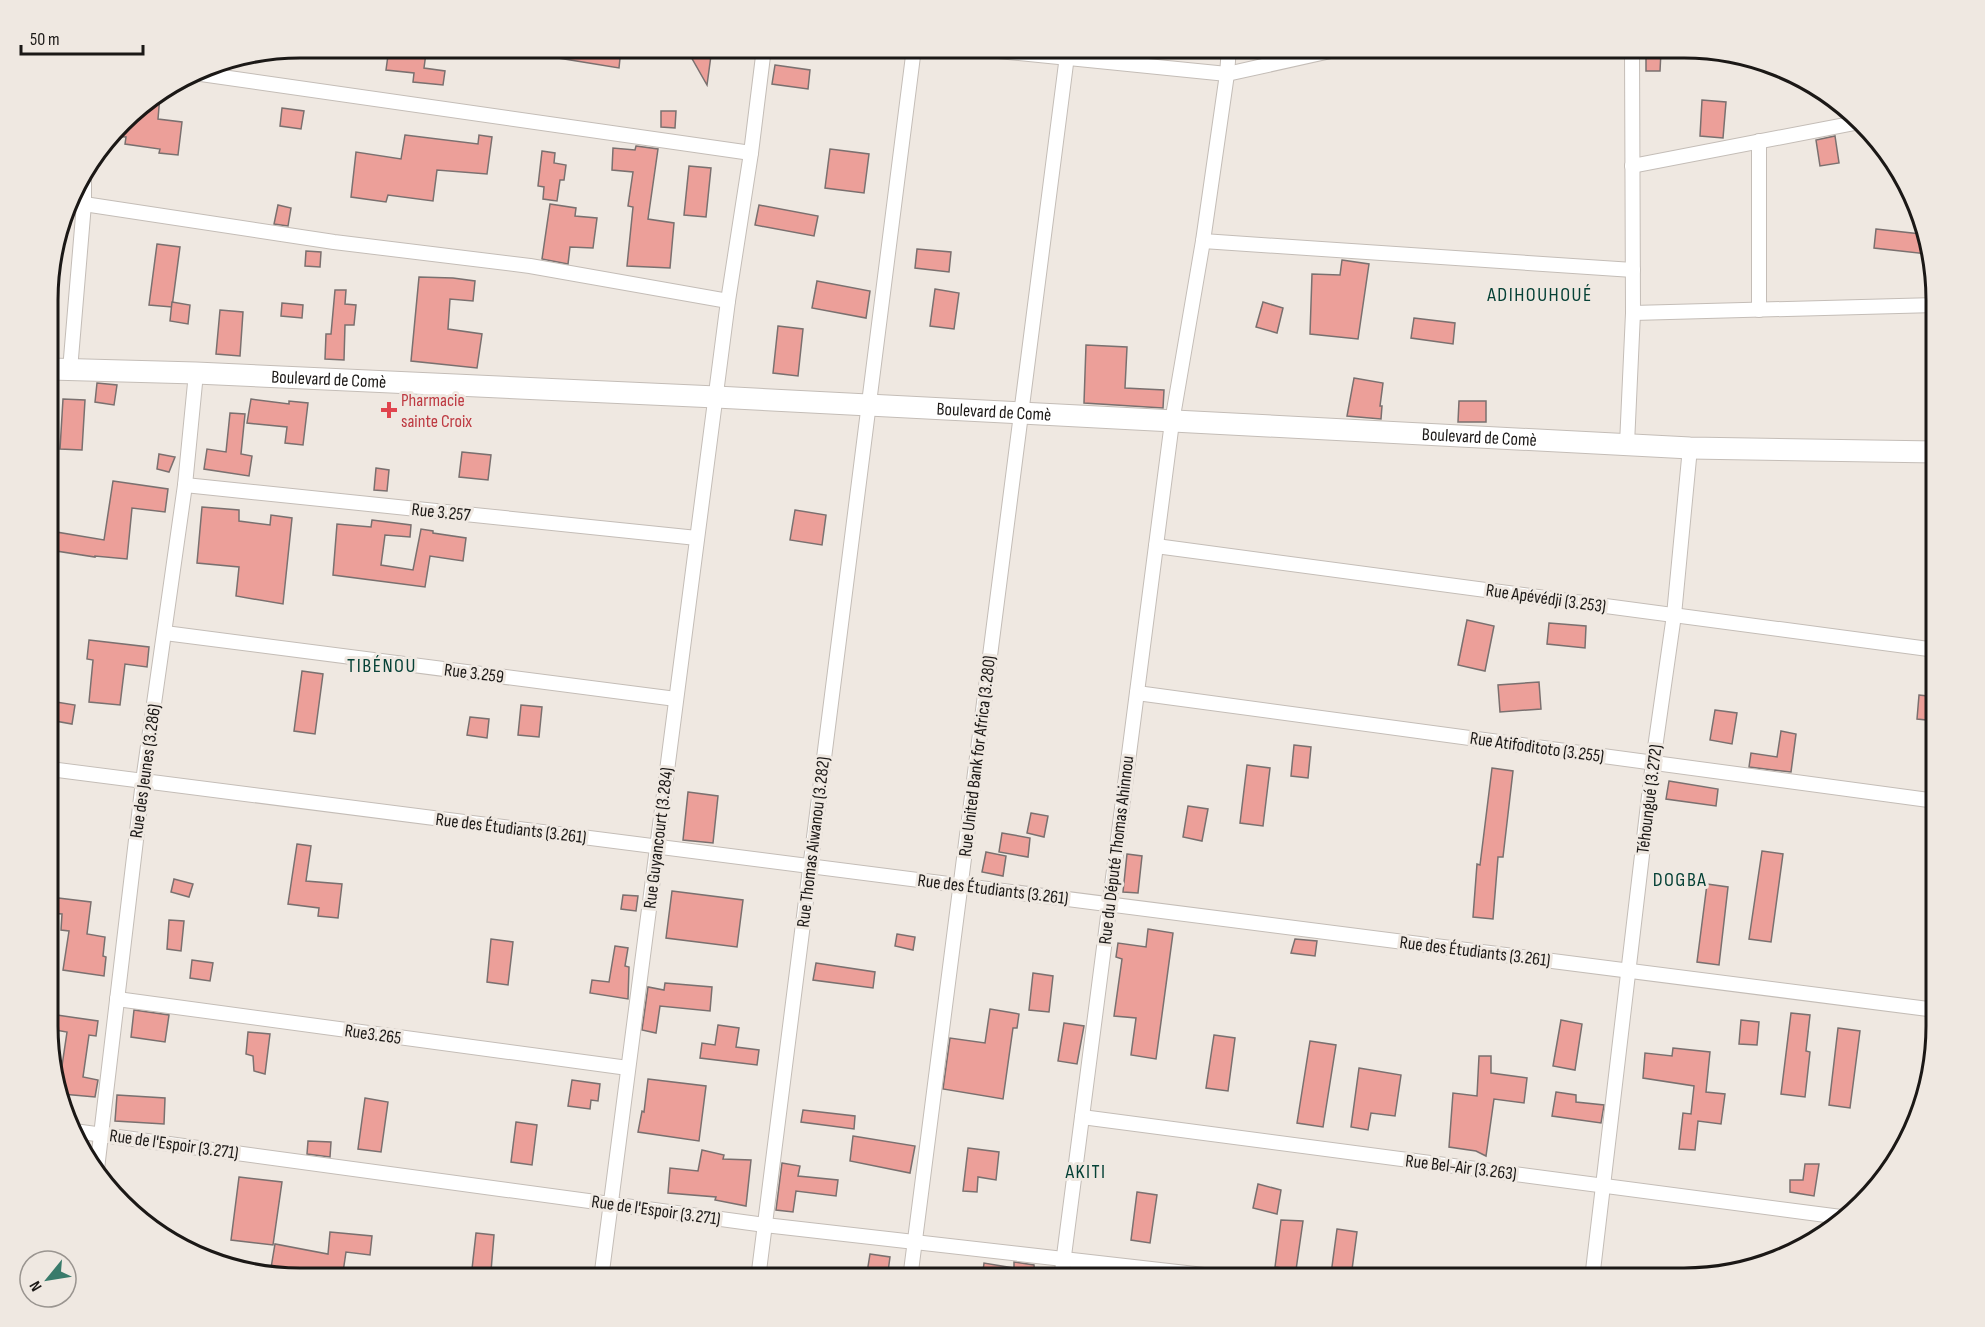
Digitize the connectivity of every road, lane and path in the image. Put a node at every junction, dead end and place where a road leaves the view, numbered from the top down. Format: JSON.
{"nodes":[{"id":1,"x":763,"y":58,"type":"edge"},
{"id":2,"x":913,"y":58,"type":"edge"},
{"id":3,"x":1066,"y":58,"type":"edge"},
{"id":4,"x":1111,"y":58,"type":"edge"},
{"id":5,"x":1228,"y":58,"type":"edge"},
{"id":6,"x":1304,"y":58,"type":"edge"},
{"id":7,"x":1632,"y":58,"type":"edge"},
{"id":8,"x":1227,"y":74,"type":"junction"},
{"id":9,"x":212,"y":76,"type":"edge"},
{"id":10,"x":1850,"y":124,"type":"edge"},
{"id":11,"x":1759,"y":141,"type":"junction"},
{"id":12,"x":751,"y":153,"type":"junction"},
{"id":13,"x":1632,"y":166,"type":"junction"},
{"id":14,"x":84,"y":191,"type":"edge"},
{"id":15,"x":84,"y":204,"type":"junction"},
{"id":16,"x":1203,"y":241,"type":"junction"},
{"id":17,"x":1633,"y":270,"type":"junction"},
{"id":18,"x":728,"y":301,"type":"junction"},
{"id":19,"x":1926,"y":305,"type":"edge"},
{"id":20,"x":1759,"y":310,"type":"junction"},
{"id":21,"x":1633,"y":313,"type":"junction"},
{"id":22,"x":60,"y":370,"type":"edge"},
{"id":23,"x":196,"y":374,"type":"junction"},
{"id":24,"x":716,"y":397,"type":"junction"},
{"id":25,"x":869,"y":404,"type":"junction"},
{"id":26,"x":1021,"y":412,"type":"junction"},
{"id":27,"x":1172,"y":422,"type":"junction"},
{"id":28,"x":1627,"y":444,"type":"junction"},
{"id":29,"x":1690,"y":448,"type":"junction"},
{"id":30,"x":1926,"y":452,"type":"edge"},
{"id":31,"x":185,"y":485,"type":"junction"},
{"id":32,"x":697,"y":538,"type":"junction"},
{"id":33,"x":1156,"y":546,"type":"junction"},
{"id":34,"x":1674,"y":615,"type":"junction"},
{"id":35,"x":165,"y":633,"type":"junction"},
{"id":36,"x":1926,"y":649,"type":"edge"},
{"id":37,"x":1137,"y":693,"type":"junction"},
{"id":38,"x":676,"y":699,"type":"junction"},
{"id":39,"x":1653,"y":762,"type":"junction"},
{"id":40,"x":58,"y":770,"type":"edge"},
{"id":41,"x":143,"y":780,"type":"junction"},
{"id":42,"x":1926,"y":800,"type":"edge"},
{"id":43,"x":657,"y":846,"type":"junction"},
{"id":44,"x":810,"y":866,"type":"junction"},
{"id":45,"x":960,"y":885,"type":"junction"},
{"id":46,"x":1109,"y":904,"type":"junction"},
{"id":47,"x":1628,"y":971,"type":"junction"},
{"id":48,"x":117,"y":999,"type":"junction"},
{"id":49,"x":1926,"y":1009,"type":"edge"},
{"id":50,"x":628,"y":1068,"type":"junction"},
{"id":51,"x":1082,"y":1117,"type":"junction"},
{"id":52,"x":82,"y":1132,"type":"edge"},
{"id":53,"x":102,"y":1134,"type":"junction"},
{"id":54,"x":98,"y":1160,"type":"edge"},
{"id":55,"x":1603,"y":1185,"type":"junction"},
{"id":56,"x":610,"y":1204,"type":"junction"},
{"id":57,"x":1835,"y":1215,"type":"edge"},
{"id":58,"x":765,"y":1225,"type":"junction"},
{"id":59,"x":915,"y":1242,"type":"junction"},
{"id":60,"x":1063,"y":1259,"type":"junction"},
{"id":61,"x":602,"y":1268,"type":"edge"},
{"id":62,"x":759,"y":1268,"type":"edge"},
{"id":63,"x":911,"y":1268,"type":"edge"},
{"id":64,"x":1062,"y":1268,"type":"edge"},
{"id":65,"x":1142,"y":1268,"type":"edge"},
{"id":66,"x":1593,"y":1268,"type":"edge"}],
"edges":[{"from":1,"to":12,"type":"street","name":"Rue Guyancourt (3.284)"},
{"from":2,"to":25,"type":"street","name":"Rue Thomas Aiwanou (3.282)"},
{"from":3,"to":26,"type":"street","name":"Rue United Bank for Africa (3.280)"},
{"from":4,"to":8,"type":"street"},
{"from":5,"to":8,"type":"street","name":"Rue du Député Thomas Ahinnou"},
{"from":6,"to":8,"type":"street"},
{"from":7,"to":13,"type":"street"},
{"from":8,"to":16,"type":"street","name":"Rue du Député Thomas Ahinnou"},
{"from":9,"to":12,"type":"street"},
{"from":10,"to":11,"type":"street"},
{"from":11,"to":13,"type":"street"},
{"from":11,"to":20,"type":"street"},
{"from":12,"to":18,"type":"street","name":"Rue Guyancourt (3.284)"},
{"from":13,"to":17,"type":"street"},
{"from":14,"to":15,"type":"street"},
{"from":15,"to":18,"type":"street"},
{"from":15,"to":22,"type":"street"},
{"from":16,"to":17,"type":"street"},
{"from":16,"to":27,"type":"street","name":"Rue du Député Thomas Ahinnou"},
{"from":17,"to":21,"type":"street"},
{"from":18,"to":24,"type":"street","name":"Rue Guyancourt (3.284)"},
{"from":19,"to":20,"type":"street"},
{"from":20,"to":21,"type":"street"},
{"from":21,"to":28,"type":"street"},
{"from":22,"to":23,"type":"main road","name":"Boulevard de Comè"},
{"from":23,"to":24,"type":"main road","name":"Boulevard de Comè"},
{"from":23,"to":31,"type":"street","name":"Rue des Jeunes (3.286)"},
{"from":24,"to":25,"type":"main road","name":"Boulevard de Comè"},
{"from":24,"to":32,"type":"street","name":"Rue Guyancourt (3.284)"},
{"from":25,"to":26,"type":"main road","name":"Boulevard de Comè"},
{"from":25,"to":44,"type":"street","name":"Rue Thomas Aiwanou (3.282)"},
{"from":26,"to":27,"type":"main road","name":"Boulevard de Comè"},
{"from":26,"to":45,"type":"street","name":"Rue United Bank for Africa (3.280)"},
{"from":27,"to":28,"type":"main road","name":"Boulevard de Comè"},
{"from":27,"to":33,"type":"street","name":"Rue du Député Thomas Ahinnou"},
{"from":28,"to":29,"type":"main road","name":"Boulevard de Comè"},
{"from":29,"to":30,"type":"main road","name":"Boulevard de Comè"},
{"from":29,"to":34,"type":"street","name":"Téhoungué (3.272)"},
{"from":31,"to":32,"type":"street","name":"Rue 3.257"},
{"from":31,"to":35,"type":"street","name":"Rue des Jeunes (3.286)"},
{"from":32,"to":38,"type":"street","name":"Rue Guyancourt (3.284)"},
{"from":33,"to":34,"type":"street","name":"Rue Apévédji (3.253)"},
{"from":33,"to":37,"type":"street","name":"Rue du Député Thomas Ahinnou"},
{"from":34,"to":36,"type":"street","name":"Rue Apévédji (3.253)"},
{"from":34,"to":39,"type":"street","name":"Téhoungué (3.272)"},
{"from":35,"to":38,"type":"street","name":"Rue 3.259"},
{"from":35,"to":41,"type":"street","name":"Rue des Jeunes (3.286)"},
{"from":37,"to":39,"type":"street","name":"Rue Atifoditoto (3.255)"},
{"from":37,"to":46,"type":"street","name":"Rue du Député Thomas Ahinnou"},
{"from":38,"to":43,"type":"street","name":"Rue Guyancourt (3.284)"},
{"from":39,"to":42,"type":"street","name":"Rue Atifoditoto (3.255)"},
{"from":39,"to":47,"type":"street","name":"Téhoungué (3.272)"},
{"from":40,"to":41,"type":"street","name":"Rue des Étudiants (3.261)"},
{"from":41,"to":43,"type":"street","name":"Rue des Étudiants (3.261)"},
{"from":41,"to":48,"type":"street","name":"Rue des Jeunes (3.286)"},
{"from":43,"to":44,"type":"street","name":"Rue des Étudiants (3.261)"},
{"from":43,"to":50,"type":"street","name":"Rue Guyancourt (3.284)"},
{"from":44,"to":45,"type":"street","name":"Rue des Étudiants (3.261)"},
{"from":44,"to":58,"type":"street","name":"Rue Thomas Aiwanou (3.282)"},
{"from":45,"to":46,"type":"street","name":"Rue des Étudiants (3.261)"},
{"from":45,"to":59,"type":"street","name":"Rue United Bank for Africa (3.280)"},
{"from":46,"to":47,"type":"street","name":"Rue des Étudiants (3.261)"},
{"from":46,"to":51,"type":"street","name":"Rue du Député Thomas Ahinnou"},
{"from":47,"to":49,"type":"street","name":"Rue des Étudiants (3.261)"},
{"from":47,"to":55,"type":"street","name":"Téhoungué (3.272)"},
{"from":48,"to":50,"type":"street","name":"Rue3.265"},
{"from":48,"to":53,"type":"street","name":"Rue des Jeunes (3.286)"},
{"from":50,"to":56,"type":"street","name":"Rue Guyancourt (3.284)"},
{"from":51,"to":55,"type":"street","name":"Rue Bel-Air (3.263)"},
{"from":51,"to":60,"type":"street","name":"Rue du Député Thomas Ahinnou"},
{"from":52,"to":53,"type":"street","name":"Rue de l'Espoir (3.271)"},
{"from":53,"to":54,"type":"street","name":"Rue des Jeunes (3.286)"},
{"from":53,"to":56,"type":"street","name":"Rue de l'Espoir (3.271)"},
{"from":55,"to":57,"type":"street","name":"Rue Bel-Air (3.263)"},
{"from":55,"to":66,"type":"street","name":"Téhoungué (3.272)"},
{"from":56,"to":58,"type":"street","name":"Rue de l'Espoir (3.271)"},
{"from":56,"to":61,"type":"street","name":"Rue Guyancourt (3.284)"},
{"from":58,"to":59,"type":"street","name":"Rue de l'Espoir (3.271)"},
{"from":58,"to":62,"type":"street","name":"Rue Thomas Aiwanou (3.282)"},
{"from":59,"to":60,"type":"street","name":"Rue de l'Espoir (3.271)"},
{"from":59,"to":63,"type":"street","name":"Rue United Bank for Africa (3.280)"},
{"from":60,"to":64,"type":"street","name":"Rue du Député Thomas Ahinnou"},
{"from":60,"to":65,"type":"street","name":"Rue de l'Espoir (3.271)"}]}
